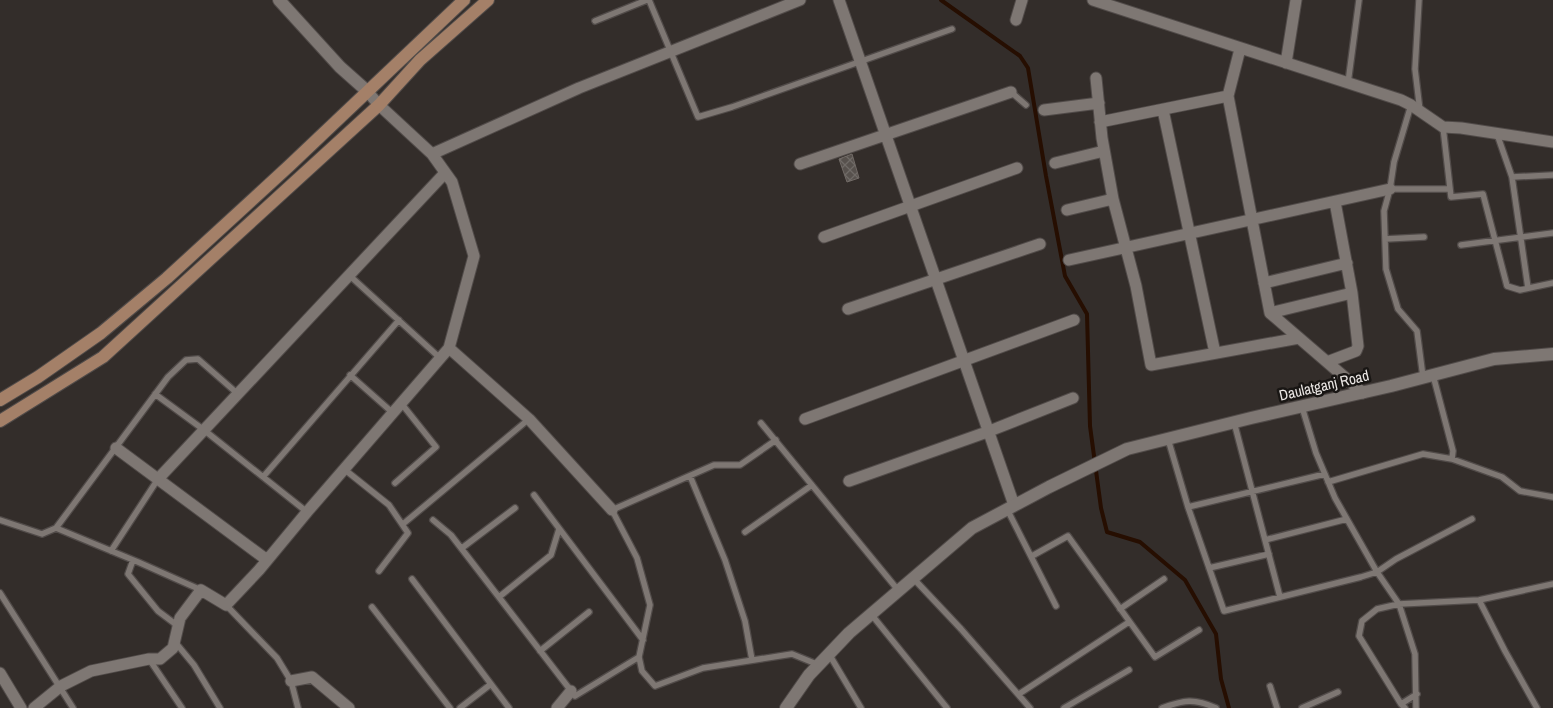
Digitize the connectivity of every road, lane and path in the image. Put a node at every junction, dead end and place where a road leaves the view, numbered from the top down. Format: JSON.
{"nodes":[{"id":1,"x":279,"y":0,"type":"edge"},
{"id":2,"x":464,"y":0,"type":"edge"},
{"id":3,"x":488,"y":0,"type":"edge"},
{"id":4,"x":648,"y":0,"type":"edge"},
{"id":5,"x":800,"y":0,"type":"edge"},
{"id":6,"x":839,"y":0,"type":"edge"},
{"id":7,"x":1022,"y":0,"type":"edge"},
{"id":8,"x":1093,"y":0,"type":"edge"},
{"id":9,"x":1296,"y":0,"type":"edge"},
{"id":10,"x":1359,"y":0,"type":"edge"},
{"id":11,"x":1419,"y":0,"type":"edge"},
{"id":12,"x":774,"y":5,"type":"edge"},
{"id":13,"x":1016,"y":20,"type":"dead end"},
{"id":14,"x":594,"y":22,"type":"dead end"},
{"id":15,"x":952,"y":29,"type":"dead end"},
{"id":16,"x":1240,"y":48,"type":"junction"},
{"id":17,"x":671,"y":51,"type":"junction"},
{"id":18,"x":860,"y":62,"type":"junction"},
{"id":19,"x":1286,"y":63,"type":"junction"},
{"id":20,"x":1096,"y":78,"type":"dead end"},
{"id":21,"x":1348,"y":83,"type":"junction"},
{"id":22,"x":367,"y":91,"type":"junction"},
{"id":23,"x":1011,"y":92,"type":"joint"},
{"id":24,"x":1228,"y":96,"type":"junction"},
{"id":25,"x":1099,"y":103,"type":"junction"},
{"id":26,"x":379,"y":105,"type":"junction"},
{"id":27,"x":1026,"y":105,"type":"dead end"},
{"id":28,"x":1416,"y":108,"type":"junction"},
{"id":29,"x":1044,"y":110,"type":"dead end"},
{"id":30,"x":1163,"y":110,"type":"junction"},
{"id":31,"x":1100,"y":122,"type":"junction"},
{"id":32,"x":1443,"y":127,"type":"junction"},
{"id":33,"x":1497,"y":134,"type":"junction"},
{"id":34,"x":886,"y":135,"type":"junction"},
{"id":35,"x":1553,"y":142,"type":"edge"},
{"id":36,"x":1104,"y":151,"type":"junction"},
{"id":37,"x":432,"y":154,"type":"junction"},
{"id":38,"x":1055,"y":163,"type":"dead end"},
{"id":39,"x":800,"y":164,"type":"dead end"},
{"id":40,"x":1017,"y":168,"type":"dead end"},
{"id":41,"x":445,"y":173,"type":"junction"},
{"id":42,"x":1553,"y":175,"type":"edge"},
{"id":43,"x":1512,"y":177,"type":"junction"},
{"id":44,"x":1390,"y":189,"type":"junction"},
{"id":45,"x":1450,"y":189,"type":"junction"},
{"id":46,"x":1113,"y":199,"type":"junction"},
{"id":47,"x":1335,"y":202,"type":"junction"},
{"id":48,"x":910,"y":206,"type":"junction"},
{"id":49,"x":1067,"y":210,"type":"dead end"},
{"id":50,"x":1252,"y":220,"type":"junction"},
{"id":51,"x":1189,"y":233,"type":"junction"},
{"id":52,"x":1553,"y":233,"type":"edge"},
{"id":53,"x":824,"y":237,"type":"dead end"},
{"id":54,"x":1424,"y":237,"type":"dead end"},
{"id":55,"x":1520,"y":237,"type":"junction"},
{"id":56,"x":1385,"y":239,"type":"junction"},
{"id":57,"x":1495,"y":240,"type":"junction"},
{"id":58,"x":1040,"y":244,"type":"dead end"},
{"id":59,"x":1461,"y":245,"type":"dead end"},
{"id":60,"x":1125,"y":247,"type":"junction"},
{"id":61,"x":1068,"y":260,"type":"dead end"},
{"id":62,"x":1347,"y":263,"type":"junction"},
{"id":63,"x":349,"y":275,"type":"junction"},
{"id":64,"x":936,"y":280,"type":"junction"},
{"id":65,"x":1264,"y":283,"type":"junction"},
{"id":66,"x":1553,"y":283,"type":"edge"},
{"id":67,"x":1528,"y":288,"type":"junction"},
{"id":68,"x":1352,"y":293,"type":"junction"},
{"id":69,"x":848,"y":309,"type":"dead end"},
{"id":70,"x":1270,"y":313,"type":"junction"},
{"id":71,"x":398,"y":320,"type":"junction"},
{"id":72,"x":1074,"y":320,"type":"dead end"},
{"id":73,"x":1299,"y":338,"type":"junction"},
{"id":74,"x":449,"y":348,"type":"junction"},
{"id":75,"x":1215,"y":353,"type":"junction"},
{"id":76,"x":1553,"y":354,"type":"edge"},
{"id":77,"x":440,"y":358,"type":"junction"},
{"id":78,"x":964,"y":361,"type":"junction"},
{"id":79,"x":1327,"y":362,"type":"junction"},
{"id":80,"x":350,"y":376,"type":"junction"},
{"id":81,"x":1428,"y":376,"type":"junction"},
{"id":82,"x":1362,"y":392,"type":"junction"},
{"id":83,"x":156,"y":394,"type":"junction"},
{"id":84,"x":238,"y":394,"type":"junction"},
{"id":85,"x":1073,"y":398,"type":"dead end"},
{"id":86,"x":0,"y":400,"type":"edge"},
{"id":87,"x":402,"y":403,"type":"junction"},
{"id":88,"x":1302,"y":406,"type":"junction"},
{"id":89,"x":393,"y":413,"type":"junction"},
{"id":90,"x":805,"y":418,"type":"dead end"},
{"id":91,"x":529,"y":419,"type":"junction"},
{"id":92,"x":0,"y":421,"type":"edge"},
{"id":93,"x":1234,"y":422,"type":"junction"},
{"id":94,"x":761,"y":423,"type":"dead end"},
{"id":95,"x":204,"y":430,"type":"junction"},
{"id":96,"x":987,"y":432,"type":"junction"},
{"id":97,"x":1168,"y":439,"type":"junction"},
{"id":98,"x":776,"y":440,"type":"junction"},
{"id":99,"x":116,"y":448,"type":"junction"},
{"id":100,"x":1452,"y":459,"type":"junction"},
{"id":101,"x":344,"y":469,"type":"junction"},
{"id":102,"x":1325,"y":474,"type":"junction"},
{"id":103,"x":262,"y":476,"type":"junction"},
{"id":104,"x":690,"y":476,"type":"junction"},
{"id":105,"x":158,"y":479,"type":"junction"},
{"id":106,"x":849,"y":481,"type":"dead end"},
{"id":107,"x":1328,"y":482,"type":"junction"},
{"id":108,"x":395,"y":483,"type":"dead end"},
{"id":109,"x":812,"y":485,"type":"junction"},
{"id":110,"x":1252,"y":492,"type":"junction"},
{"id":111,"x":534,"y":495,"type":"dead end"},
{"id":112,"x":1553,"y":497,"type":"edge"},
{"id":113,"x":1011,"y":507,"type":"junction"},
{"id":114,"x":1188,"y":507,"type":"junction"},
{"id":115,"x":516,"y":508,"type":"dead end"},
{"id":116,"x":612,"y":510,"type":"junction"},
{"id":117,"x":307,"y":512,"type":"junction"},
{"id":118,"x":1347,"y":519,"type":"junction"},
{"id":119,"x":1472,"y":519,"type":"dead end"},
{"id":120,"x":0,"y":520,"type":"edge"},
{"id":121,"x":433,"y":520,"type":"dead end"},
{"id":122,"x":403,"y":524,"type":"junction"},
{"id":123,"x":56,"y":528,"type":"junction"},
{"id":124,"x":559,"y":529,"type":"junction"},
{"id":125,"x":745,"y":532,"type":"dead end"},
{"id":126,"x":1265,"y":540,"type":"junction"},
{"id":127,"x":462,"y":548,"type":"junction"},
{"id":128,"x":111,"y":551,"type":"junction"},
{"id":129,"x":1269,"y":554,"type":"junction"},
{"id":130,"x":1032,"y":556,"type":"junction"},
{"id":131,"x":133,"y":560,"type":"junction"},
{"id":132,"x":267,"y":560,"type":"junction"},
{"id":133,"x":1209,"y":568,"type":"junction"},
{"id":134,"x":380,"y":571,"type":"dead end"},
{"id":135,"x":1376,"y":572,"type":"junction"},
{"id":136,"x":912,"y":578,"type":"junction"},
{"id":137,"x":412,"y":579,"type":"dead end"},
{"id":138,"x":1164,"y":579,"type":"dead end"},
{"id":139,"x":1553,"y":584,"type":"edge"},
{"id":140,"x":201,"y":590,"type":"junction"},
{"id":141,"x":898,"y":590,"type":"junction"},
{"id":142,"x":0,"y":593,"type":"edge"},
{"id":143,"x":499,"y":597,"type":"junction"},
{"id":144,"x":1280,"y":597,"type":"junction"},
{"id":145,"x":1479,"y":600,"type":"junction"},
{"id":146,"x":1399,"y":604,"type":"junction"},
{"id":147,"x":226,"y":605,"type":"junction"},
{"id":148,"x":372,"y":606,"type":"dead end"},
{"id":149,"x":1056,"y":606,"type":"dead end"},
{"id":150,"x":1120,"y":609,"type":"junction"},
{"id":151,"x":589,"y":612,"type":"dead end"},
{"id":152,"x":871,"y":614,"type":"junction"},
{"id":153,"x":1129,"y":622,"type":"junction"},
{"id":154,"x":178,"y":626,"type":"junction"},
{"id":155,"x":1199,"y":630,"type":"dead end"},
{"id":156,"x":643,"y":640,"type":"junction"},
{"id":157,"x":174,"y":641,"type":"junction"},
{"id":158,"x":540,"y":650,"type":"junction"},
{"id":159,"x":830,"y":654,"type":"junction"},
{"id":160,"x":639,"y":657,"type":"junction"},
{"id":161,"x":149,"y":659,"type":"junction"},
{"id":162,"x":752,"y":660,"type":"junction"},
{"id":163,"x":819,"y":665,"type":"junction"},
{"id":164,"x":1128,"y":670,"type":"dead end"},
{"id":165,"x":0,"y":673,"type":"edge"},
{"id":166,"x":291,"y":681,"type":"junction"},
{"id":167,"x":491,"y":684,"type":"junction"},
{"id":168,"x":61,"y":686,"type":"junction"},
{"id":169,"x":1270,"y":686,"type":"dead end"},
{"id":170,"x":571,"y":691,"type":"junction"},
{"id":171,"x":1338,"y":692,"type":"dead end"},
{"id":172,"x":1018,"y":694,"type":"junction"},
{"id":173,"x":1417,"y":694,"type":"junction"},
{"id":174,"x":1403,"y":706,"type":"edge"},
{"id":175,"x":21,"y":708,"type":"edge"},
{"id":176,"x":34,"y":708,"type":"edge"},
{"id":177,"x":73,"y":708,"type":"edge"},
{"id":178,"x":182,"y":708,"type":"edge"},
{"id":179,"x":220,"y":708,"type":"edge"},
{"id":180,"x":298,"y":708,"type":"edge"},
{"id":181,"x":349,"y":708,"type":"edge"},
{"id":182,"x":450,"y":708,"type":"edge"},
{"id":183,"x":460,"y":708,"type":"edge"},
{"id":184,"x":509,"y":708,"type":"edge"},
{"id":185,"x":556,"y":708,"type":"edge"},
{"id":186,"x":786,"y":708,"type":"edge"},
{"id":187,"x":861,"y":708,"type":"edge"},
{"id":188,"x":947,"y":708,"type":"edge"},
{"id":189,"x":1030,"y":708,"type":"edge"},
{"id":190,"x":1064,"y":708,"type":"edge"},
{"id":191,"x":1162,"y":708,"type":"edge"},
{"id":192,"x":1215,"y":708,"type":"edge"},
{"id":193,"x":1277,"y":708,"type":"edge"},
{"id":194,"x":1302,"y":708,"type":"edge"},
{"id":195,"x":1416,"y":708,"type":"edge"},
{"id":196,"x":1537,"y":708,"type":"edge"}],
"edges":[{"from":1,"to":22,"type":"street"},
{"from":2,"to":22,"type":"main road"},
{"from":3,"to":26,"type":"main road"},
{"from":4,"to":14,"type":"lane"},
{"from":4,"to":17,"type":"lane"},
{"from":5,"to":12,"type":"street"},
{"from":6,"to":18,"type":"street"},
{"from":7,"to":13,"type":"street"},
{"from":8,"to":16,"type":"street"},
{"from":9,"to":19,"type":"street"},
{"from":10,"to":21,"type":"lane"},
{"from":11,"to":28,"type":"lane"},
{"from":12,"to":17,"type":"street"},
{"from":15,"to":18,"type":"lane"},
{"from":16,"to":19,"type":"street"},
{"from":16,"to":24,"type":"street"},
{"from":17,"to":18,"type":"lane"},
{"from":17,"to":37,"type":"street"},
{"from":18,"to":34,"type":"street"},
{"from":19,"to":21,"type":"street"},
{"from":20,"to":25,"type":"street"},
{"from":21,"to":28,"type":"street"},
{"from":22,"to":26,"type":"street"},
{"from":22,"to":86,"type":"main road"},
{"from":23,"to":27,"type":"lane"},
{"from":23,"to":34,"type":"street"},
{"from":24,"to":30,"type":"street"},
{"from":24,"to":50,"type":"street"},
{"from":25,"to":29,"type":"street"},
{"from":25,"to":31,"type":"street"},
{"from":26,"to":37,"type":"street"},
{"from":26,"to":92,"type":"main road"},
{"from":28,"to":32,"type":"street"},
{"from":28,"to":44,"type":"lane"},
{"from":30,"to":31,"type":"street"},
{"from":30,"to":51,"type":"street"},
{"from":31,"to":36,"type":"street"},
{"from":32,"to":33,"type":"street"},
{"from":32,"to":45,"type":"lane"},
{"from":33,"to":35,"type":"street"},
{"from":33,"to":43,"type":"lane"},
{"from":34,"to":39,"type":"street"},
{"from":34,"to":48,"type":"street"},
{"from":36,"to":38,"type":"street"},
{"from":36,"to":46,"type":"street"},
{"from":37,"to":41,"type":"street"},
{"from":40,"to":48,"type":"street"},
{"from":41,"to":63,"type":"street"},
{"from":41,"to":74,"type":"street"},
{"from":42,"to":43,"type":"lane"},
{"from":43,"to":55,"type":"lane"},
{"from":44,"to":45,"type":"lane"},
{"from":44,"to":47,"type":"street"},
{"from":44,"to":56,"type":"lane"},
{"from":45,"to":57,"type":"lane"},
{"from":46,"to":49,"type":"street"},
{"from":46,"to":60,"type":"street"},
{"from":47,"to":50,"type":"street"},
{"from":47,"to":62,"type":"street"},
{"from":48,"to":53,"type":"street"},
{"from":48,"to":64,"type":"street"},
{"from":50,"to":51,"type":"street"},
{"from":50,"to":65,"type":"street"},
{"from":51,"to":60,"type":"street"},
{"from":51,"to":75,"type":"street"},
{"from":52,"to":55,"type":"lane"},
{"from":54,"to":56,"type":"lane"},
{"from":55,"to":57,"type":"lane"},
{"from":55,"to":67,"type":"lane"},
{"from":56,"to":81,"type":"lane"},
{"from":57,"to":59,"type":"lane"},
{"from":57,"to":67,"type":"lane"},
{"from":58,"to":64,"type":"street"},
{"from":60,"to":61,"type":"street"},
{"from":60,"to":75,"type":"street"},
{"from":62,"to":65,"type":"street"},
{"from":62,"to":68,"type":"street"},
{"from":63,"to":71,"type":"lane"},
{"from":63,"to":84,"type":"street"},
{"from":64,"to":69,"type":"street"},
{"from":64,"to":78,"type":"street"},
{"from":65,"to":70,"type":"street"},
{"from":66,"to":67,"type":"lane"},
{"from":68,"to":70,"type":"street"},
{"from":68,"to":79,"type":"street"},
{"from":70,"to":73,"type":"street"},
{"from":71,"to":77,"type":"lane"},
{"from":71,"to":80,"type":"lane"},
{"from":72,"to":78,"type":"street"},
{"from":73,"to":75,"type":"street"},
{"from":73,"to":79,"type":"street"},
{"from":74,"to":77,"type":"street"},
{"from":74,"to":91,"type":"street"},
{"from":76,"to":81,"type":"street","name":"Daulatganj Road"},
{"from":77,"to":87,"type":"street"},
{"from":78,"to":90,"type":"street"},
{"from":78,"to":96,"type":"street"},
{"from":79,"to":82,"type":"street"},
{"from":80,"to":89,"type":"lane"},
{"from":80,"to":103,"type":"lane"},
{"from":81,"to":82,"type":"street","name":"Daulatganj Road"},
{"from":81,"to":100,"type":"lane"},
{"from":82,"to":88,"type":"street","name":"Daulatganj Road"},
{"from":83,"to":84,"type":"lane"},
{"from":83,"to":95,"type":"lane"},
{"from":83,"to":99,"type":"lane"},
{"from":84,"to":95,"type":"street"},
{"from":85,"to":96,"type":"street"},
{"from":87,"to":89,"type":"street"},
{"from":87,"to":108,"type":"lane"},
{"from":88,"to":93,"type":"street","name":"Daulatganj Road"},
{"from":88,"to":102,"type":"lane"},
{"from":89,"to":101,"type":"street"},
{"from":91,"to":116,"type":"street"},
{"from":91,"to":122,"type":"lane"},
{"from":93,"to":97,"type":"street","name":"Daulatganj Road"},
{"from":93,"to":110,"type":"lane"},
{"from":94,"to":98,"type":"lane"},
{"from":95,"to":103,"type":"lane"},
{"from":95,"to":105,"type":"street"},
{"from":96,"to":106,"type":"street"},
{"from":96,"to":113,"type":"street"},
{"from":97,"to":113,"type":"street","name":"Daulatganj Road"},
{"from":97,"to":114,"type":"lane"},
{"from":98,"to":104,"type":"lane"},
{"from":98,"to":109,"type":"lane"},
{"from":99,"to":105,"type":"street"},
{"from":99,"to":123,"type":"lane"},
{"from":100,"to":107,"type":"lane"},
{"from":100,"to":112,"type":"lane"},
{"from":101,"to":117,"type":"street"},
{"from":101,"to":122,"type":"lane"},
{"from":102,"to":107,"type":"lane"},
{"from":102,"to":110,"type":"lane"},
{"from":103,"to":117,"type":"lane"},
{"from":104,"to":116,"type":"lane"},
{"from":104,"to":162,"type":"lane"},
{"from":105,"to":128,"type":"lane"},
{"from":105,"to":132,"type":"street"},
{"from":107,"to":118,"type":"lane"},
{"from":109,"to":125,"type":"lane"},
{"from":109,"to":141,"type":"lane"},
{"from":110,"to":114,"type":"lane"},
{"from":110,"to":126,"type":"lane"},
{"from":111,"to":124,"type":"lane"},
{"from":113,"to":130,"type":"lane"},
{"from":113,"to":136,"type":"street","name":"Daulatganj Road"},
{"from":114,"to":133,"type":"lane"},
{"from":115,"to":127,"type":"lane"},
{"from":116,"to":156,"type":"lane"},
{"from":117,"to":132,"type":"street"},
{"from":118,"to":126,"type":"lane"},
{"from":118,"to":135,"type":"lane"},
{"from":119,"to":135,"type":"lane"},
{"from":120,"to":123,"type":"lane"},
{"from":121,"to":127,"type":"lane"},
{"from":122,"to":134,"type":"lane"},
{"from":123,"to":128,"type":"lane"},
{"from":124,"to":143,"type":"lane"},
{"from":124,"to":156,"type":"lane"},
{"from":126,"to":129,"type":"lane"},
{"from":127,"to":143,"type":"lane"},
{"from":128,"to":131,"type":"lane"},
{"from":129,"to":133,"type":"lane"},
{"from":129,"to":144,"type":"lane"},
{"from":130,"to":149,"type":"lane"},
{"from":130,"to":150,"type":"lane"},
{"from":131,"to":140,"type":"lane"},
{"from":131,"to":154,"type":"lane"},
{"from":132,"to":147,"type":"street"},
{"from":133,"to":144,"type":"lane"},
{"from":135,"to":144,"type":"lane"},
{"from":135,"to":146,"type":"lane"},
{"from":136,"to":141,"type":"street","name":"Daulatganj Road"},
{"from":136,"to":172,"type":"lane"},
{"from":137,"to":167,"type":"lane"},
{"from":138,"to":150,"type":"lane"},
{"from":139,"to":145,"type":"lane"},
{"from":140,"to":147,"type":"street"},
{"from":140,"to":154,"type":"street"},
{"from":141,"to":152,"type":"street","name":"Daulatganj Road"},
{"from":142,"to":168,"type":"lane"},
{"from":143,"to":158,"type":"lane"},
{"from":145,"to":146,"type":"lane"},
{"from":145,"to":196,"type":"lane"},
{"from":146,"to":173,"type":"lane"},
{"from":146,"to":174,"type":"lane"},
{"from":147,"to":166,"type":"lane"},
{"from":148,"to":182,"type":"lane"},
{"from":150,"to":153,"type":"lane"},
{"from":151,"to":158,"type":"lane"},
{"from":152,"to":159,"type":"street","name":"Daulatganj Road"},
{"from":152,"to":188,"type":"lane"},
{"from":153,"to":155,"type":"lane"},
{"from":153,"to":172,"type":"lane"},
{"from":154,"to":157,"type":"street"},
{"from":156,"to":160,"type":"lane"},
{"from":157,"to":161,"type":"street"},
{"from":157,"to":179,"type":"lane"},
{"from":158,"to":170,"type":"lane"},
{"from":159,"to":163,"type":"street","name":"Daulatganj Road"},
{"from":159,"to":187,"type":"lane"},
{"from":160,"to":162,"type":"lane"},
{"from":160,"to":170,"type":"lane"},
{"from":161,"to":168,"type":"street"},
{"from":161,"to":178,"type":"lane"},
{"from":162,"to":163,"type":"lane"},
{"from":163,"to":186,"type":"street","name":"Daulatganj Road"},
{"from":164,"to":190,"type":"lane"},
{"from":165,"to":175,"type":"street"},
{"from":166,"to":180,"type":"lane"},
{"from":166,"to":181,"type":"street"},
{"from":167,"to":183,"type":"lane"},
{"from":167,"to":184,"type":"lane"},
{"from":168,"to":176,"type":"street"},
{"from":168,"to":177,"type":"lane"},
{"from":169,"to":193,"type":"lane"},
{"from":170,"to":185,"type":"street"},
{"from":171,"to":194,"type":"lane"},
{"from":172,"to":189,"type":"lane"},
{"from":173,"to":174,"type":"lane"},
{"from":173,"to":195,"type":"lane"},
{"from":191,"to":192,"type":"lane"}]}
